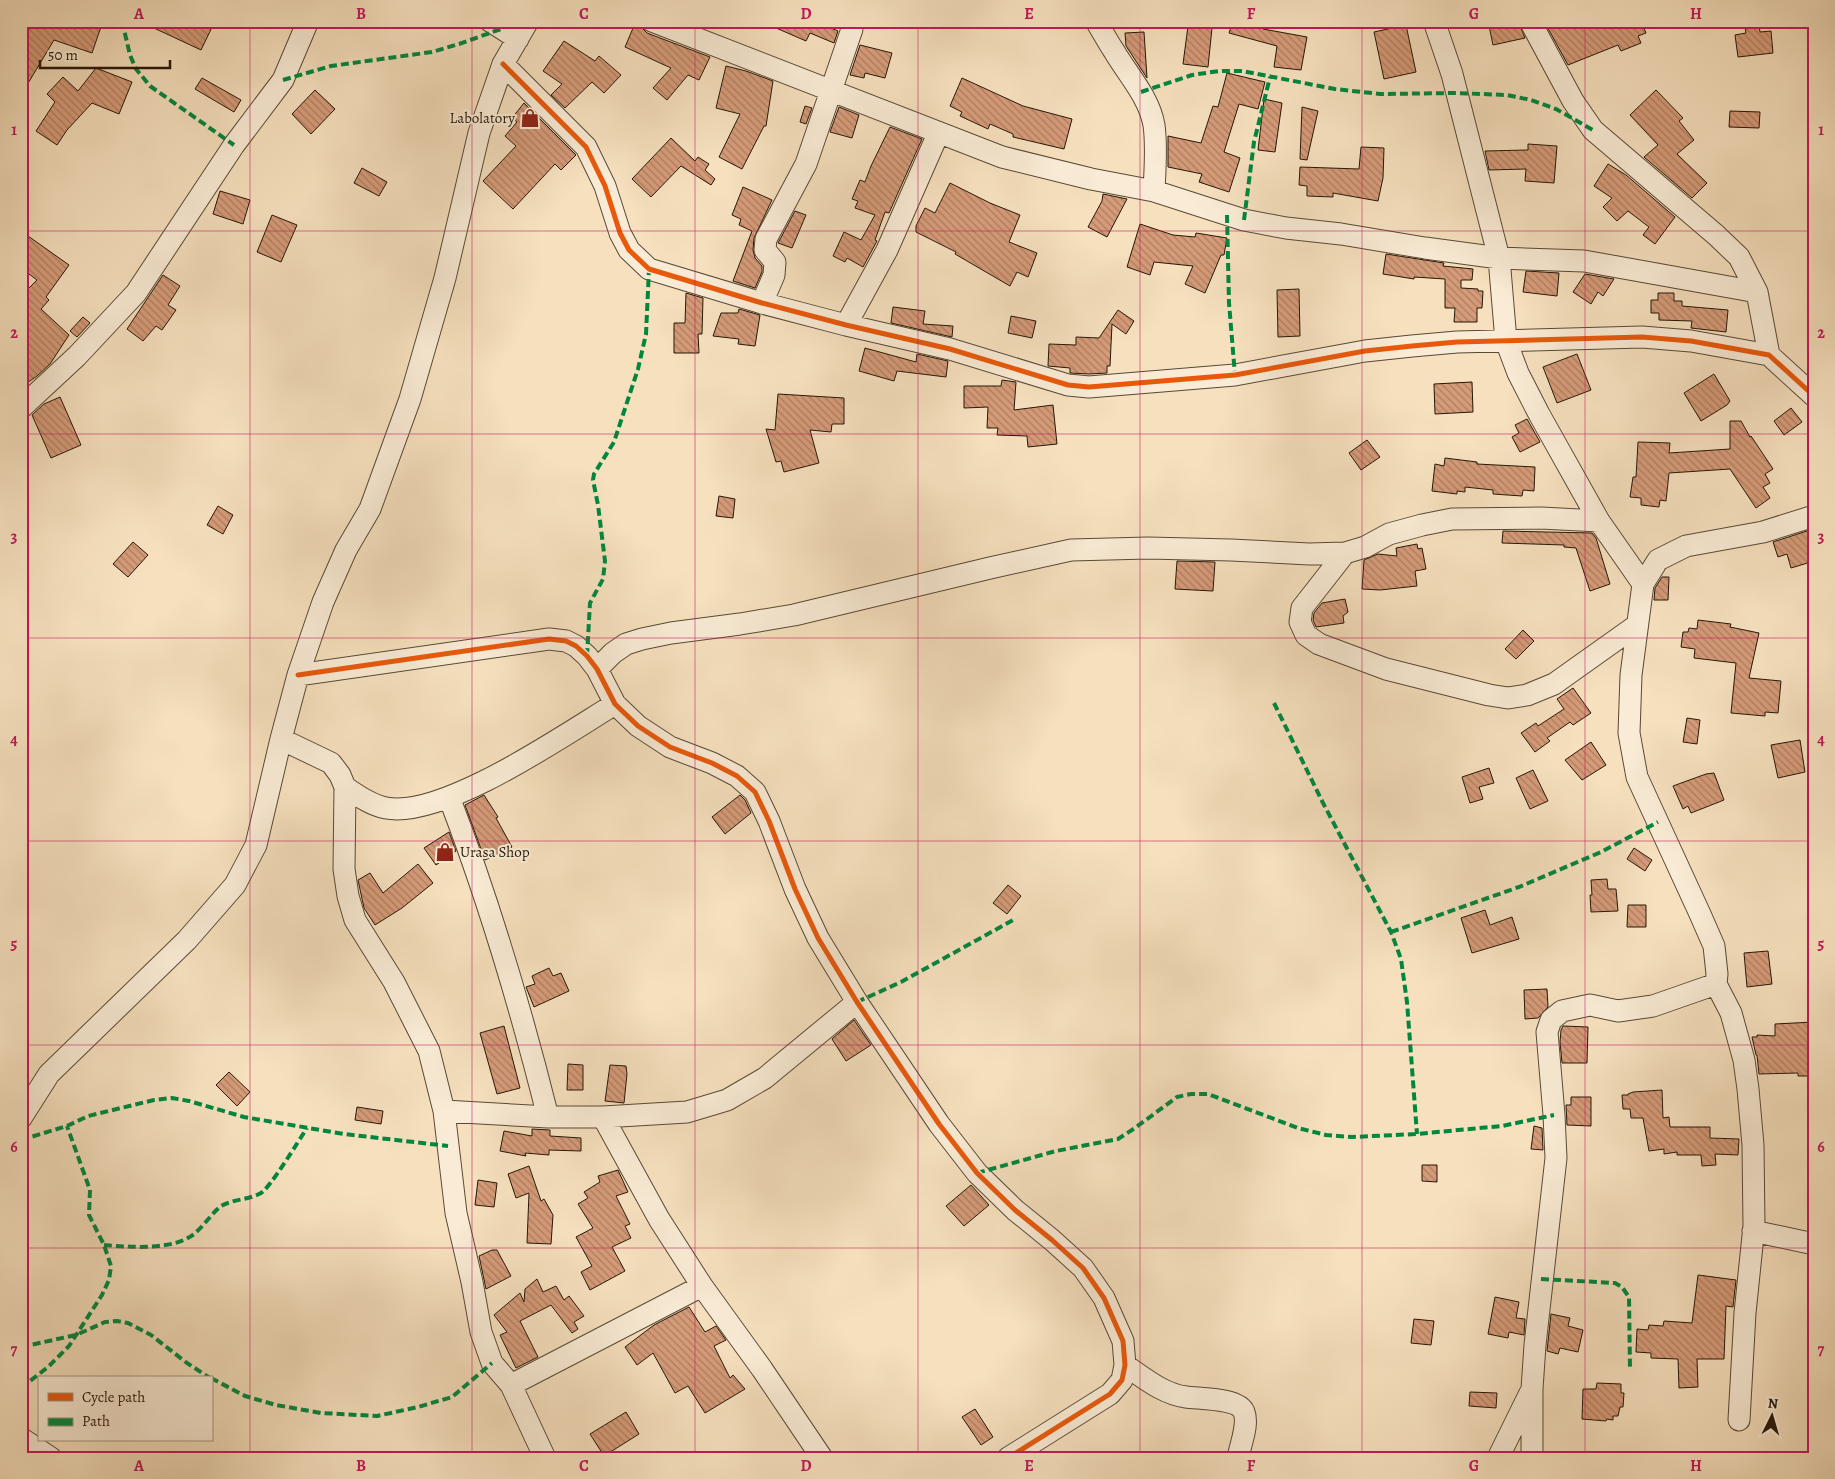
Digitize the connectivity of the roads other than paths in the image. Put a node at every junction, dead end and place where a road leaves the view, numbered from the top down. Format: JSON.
{"nodes":[{"id":1,"x":308,"y":21,"type":"edge"},
{"id":2,"x":490,"y":21,"type":"edge"},
{"id":3,"x":652,"y":21,"type":"edge"},
{"id":4,"x":851,"y":21,"type":"edge"},
{"id":5,"x":1096,"y":21,"type":"edge"},
{"id":6,"x":1434,"y":21,"type":"edge"},
{"id":7,"x":1530,"y":21,"type":"edge"},
{"id":8,"x":523,"y":30,"type":"edge"},
{"id":9,"x":503,"y":64,"type":"junction"},
{"id":10,"x":830,"y":90,"type":"junction"},
{"id":11,"x":938,"y":134,"type":"junction"},
{"id":12,"x":1154,"y":191,"type":"junction"},
{"id":13,"x":1499,"y":258,"type":"junction"},
{"id":14,"x":1757,"y":292,"type":"junction"},
{"id":15,"x":762,"y":303,"type":"junction"},
{"id":16,"x":846,"y":325,"type":"junction"},
{"id":17,"x":1506,"y":341,"type":"junction"},
{"id":18,"x":1769,"y":355,"type":"junction"},
{"id":19,"x":1814,"y":396,"type":"edge"},
{"id":20,"x":21,"y":408,"type":"edge"},
{"id":21,"x":1814,"y":516,"type":"edge"},
{"id":22,"x":1599,"y":521,"type":"junction"},
{"id":23,"x":1345,"y":553,"type":"junction"},
{"id":24,"x":1643,"y":584,"type":"junction"},
{"id":25,"x":1637,"y":625,"type":"junction"},
{"id":26,"x":597,"y":669,"type":"junction"},
{"id":27,"x":298,"y":675,"type":"junction"},
{"id":28,"x":615,"y":704,"type":"junction"},
{"id":29,"x":281,"y":739,"type":"junction"},
{"id":30,"x":345,"y":787,"type":"junction"},
{"id":31,"x":449,"y":797,"type":"junction"},
{"id":32,"x":1716,"y":984,"type":"junction"},
{"id":33,"x":857,"y":1002,"type":"junction"},
{"id":34,"x":444,"y":1112,"type":"junction"},
{"id":35,"x":548,"y":1117,"type":"junction"},
{"id":36,"x":603,"y":1117,"type":"junction"},
{"id":37,"x":21,"y":1118,"type":"edge"},
{"id":38,"x":1753,"y":1231,"type":"junction"},
{"id":39,"x":1814,"y":1244,"type":"edge"},
{"id":40,"x":702,"y":1286,"type":"junction"},
{"id":41,"x":1126,"y":1365,"type":"junction"},
{"id":42,"x":511,"y":1385,"type":"junction"},
{"id":43,"x":1532,"y":1389,"type":"junction"},
{"id":44,"x":1739,"y":1420,"type":"dead end"},
{"id":45,"x":21,"y":1438,"type":"edge"},
{"id":46,"x":51,"y":1458,"type":"edge"},
{"id":47,"x":545,"y":1458,"type":"edge"},
{"id":48,"x":822,"y":1458,"type":"edge"},
{"id":49,"x":1008,"y":1458,"type":"edge"},
{"id":50,"x":1238,"y":1458,"type":"edge"},
{"id":51,"x":1498,"y":1458,"type":"edge"},
{"id":52,"x":1532,"y":1458,"type":"edge"}],
"edges":[{"from":1,"to":20,"type":"street"},
{"from":2,"to":8,"type":"street"},
{"from":3,"to":10,"type":"street"},
{"from":4,"to":10,"type":"street"},
{"from":5,"to":12,"type":"street"},
{"from":6,"to":13,"type":"street"},
{"from":7,"to":14,"type":"street"},
{"from":8,"to":9,"type":"street"},
{"from":9,"to":15,"type":"street"},
{"from":9,"to":27,"type":"street"},
{"from":10,"to":11,"type":"street"},
{"from":10,"to":15,"type":"street"},
{"from":11,"to":12,"type":"street"},
{"from":11,"to":16,"type":"street"},
{"from":12,"to":13,"type":"street"},
{"from":13,"to":14,"type":"street"},
{"from":13,"to":17,"type":"street"},
{"from":14,"to":18,"type":"street"},
{"from":15,"to":16,"type":"street"},
{"from":16,"to":17,"type":"street"},
{"from":17,"to":18,"type":"street"},
{"from":17,"to":22,"type":"street"},
{"from":18,"to":19,"type":"street"},
{"from":21,"to":24,"type":"street"},
{"from":22,"to":23,"type":"street"},
{"from":22,"to":24,"type":"street"},
{"from":23,"to":25,"type":"street"},
{"from":23,"to":26,"type":"street"},
{"from":24,"to":25,"type":"street"},
{"from":25,"to":32,"type":"street"},
{"from":26,"to":27,"type":"street"},
{"from":26,"to":28,"type":"street"},
{"from":27,"to":29,"type":"street"},
{"from":28,"to":31,"type":"street"},
{"from":28,"to":33,"type":"street"},
{"from":29,"to":30,"type":"street"},
{"from":29,"to":37,"type":"street"},
{"from":30,"to":31,"type":"street"},
{"from":30,"to":34,"type":"street"},
{"from":31,"to":35,"type":"street"},
{"from":32,"to":38,"type":"street"},
{"from":32,"to":43,"type":"street"},
{"from":33,"to":36,"type":"street"},
{"from":33,"to":41,"type":"street"},
{"from":34,"to":35,"type":"street"},
{"from":34,"to":42,"type":"street"},
{"from":35,"to":36,"type":"street"},
{"from":36,"to":40,"type":"street"},
{"from":38,"to":39,"type":"street"},
{"from":38,"to":44,"type":"street"},
{"from":40,"to":42,"type":"street"},
{"from":40,"to":48,"type":"street"},
{"from":41,"to":49,"type":"street"},
{"from":41,"to":50,"type":"street"},
{"from":42,"to":47,"type":"street"},
{"from":43,"to":51,"type":"street"},
{"from":43,"to":52,"type":"street"},
{"from":45,"to":46,"type":"street"}]}
